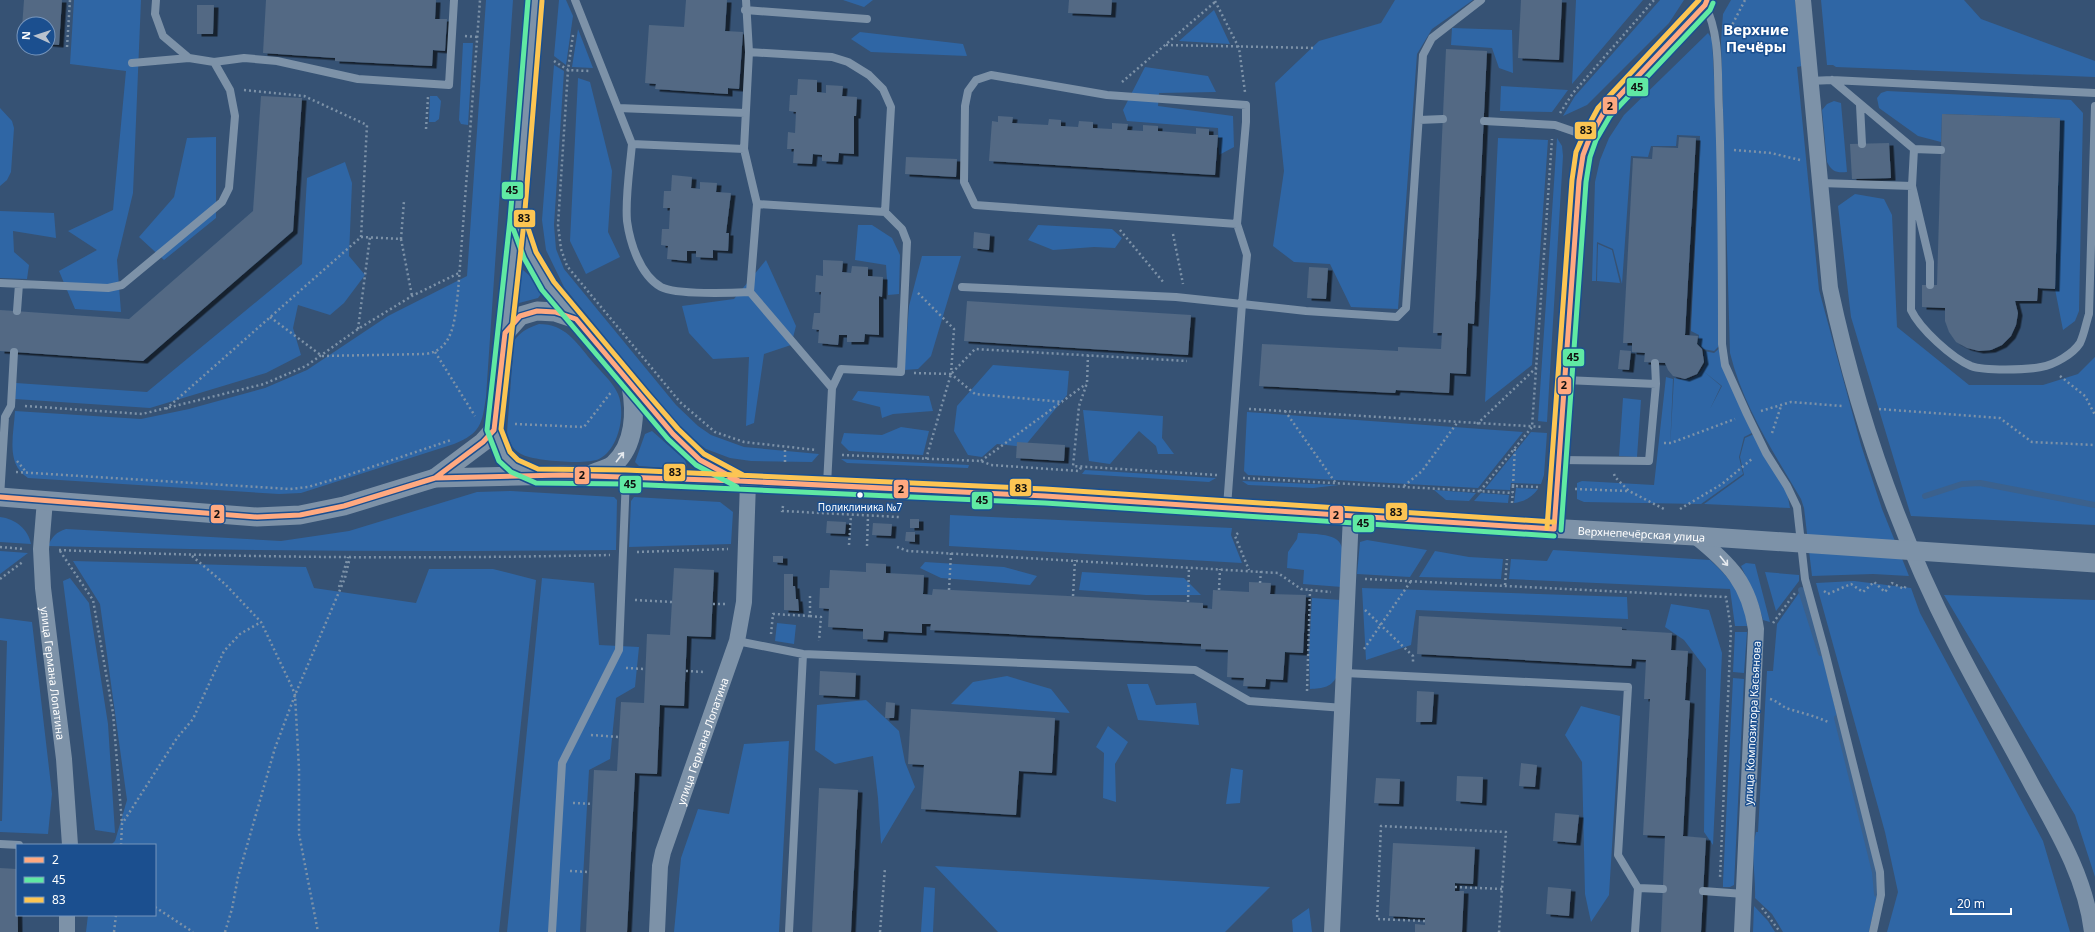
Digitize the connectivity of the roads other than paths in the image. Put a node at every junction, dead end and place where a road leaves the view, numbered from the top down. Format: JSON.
{"nodes":[{"id":1,"x":156,"y":0,"type":"edge"},
{"id":2,"x":454,"y":0,"type":"edge"},
{"id":3,"x":535,"y":0,"type":"edge"},
{"id":4,"x":746,"y":0,"type":"edge"},
{"id":5,"x":1481,"y":0,"type":"edge"},
{"id":6,"x":1803,"y":0,"type":"edge"},
{"id":7,"x":577,"y":3,"type":"edge"},
{"id":8,"x":1706,"y":3,"type":"edge"},
{"id":9,"x":746,"y":10,"type":"junction"},
{"id":10,"x":867,"y":19,"type":"dead end"},
{"id":11,"x":749,"y":52,"type":"junction"},
{"id":12,"x":189,"y":58,"type":"junction"},
{"id":13,"x":214,"y":62,"type":"junction"},
{"id":14,"x":132,"y":63,"type":"dead end"},
{"id":15,"x":1832,"y":80,"type":"junction"},
{"id":16,"x":1810,"y":81,"type":"junction"},
{"id":17,"x":2095,"y":93,"type":"edge"},
{"id":18,"x":1860,"y":105,"type":"junction"},
{"id":19,"x":2095,"y":106,"type":"edge"},
{"id":20,"x":618,"y":108,"type":"junction"},
{"id":21,"x":745,"y":113,"type":"junction"},
{"id":22,"x":1443,"y":119,"type":"dead end"},
{"id":23,"x":1419,"y":120,"type":"junction"},
{"id":24,"x":1484,"y":121,"type":"dead end"},
{"id":25,"x":1590,"y":137,"type":"junction"},
{"id":26,"x":632,"y":144,"type":"junction"},
{"id":27,"x":1862,"y":144,"type":"dead end"},
{"id":28,"x":744,"y":149,"type":"junction"},
{"id":29,"x":1914,"y":149,"type":"junction"},
{"id":30,"x":1941,"y":150,"type":"dead end"},
{"id":31,"x":1820,"y":183,"type":"junction"},
{"id":32,"x":1912,"y":186,"type":"junction"},
{"id":33,"x":756,"y":204,"type":"junction"},
{"id":34,"x":885,"y":212,"type":"junction"},
{"id":35,"x":517,"y":221,"type":"junction"},
{"id":36,"x":1237,"y":224,"type":"junction"},
{"id":37,"x":0,"y":283,"type":"edge"},
{"id":38,"x":19,"y":284,"type":"junction"},
{"id":39,"x":1930,"y":285,"type":"dead end"},
{"id":40,"x":962,"y":287,"type":"dead end"},
{"id":41,"x":750,"y":292,"type":"junction"},
{"id":42,"x":1242,"y":304,"type":"junction"},
{"id":43,"x":17,"y":311,"type":"dead end"},
{"id":44,"x":576,"y":320,"type":"junction"},
{"id":45,"x":505,"y":333,"type":"junction"},
{"id":46,"x":14,"y":352,"type":"dead end"},
{"id":47,"x":1655,"y":363,"type":"dead end"},
{"id":48,"x":1564,"y":380,"type":"junction"},
{"id":49,"x":1656,"y":384,"type":"junction"},
{"id":50,"x":622,"y":388,"type":"junction"},
{"id":51,"x":832,"y":388,"type":"junction"},
{"id":52,"x":2,"y":417,"type":"edge"},
{"id":53,"x":487,"y":427,"type":"junction"},
{"id":54,"x":1559,"y":460,"type":"junction"},
{"id":55,"x":537,"y":476,"type":"junction"},
{"id":56,"x":587,"y":476,"type":"junction"},
{"id":57,"x":626,"y":477,"type":"junction"},
{"id":58,"x":435,"y":478,"type":"junction"},
{"id":59,"x":743,"y":482,"type":"junction"},
{"id":60,"x":827,"y":486,"type":"junction"},
{"id":61,"x":0,"y":496,"type":"edge"},
{"id":62,"x":45,"y":500,"type":"junction"},
{"id":63,"x":1227,"y":507,"type":"junction"},
{"id":64,"x":1351,"y":515,"type":"junction"},
{"id":65,"x":1554,"y":529,"type":"junction"},
{"id":66,"x":1695,"y":536,"type":"junction"},
{"id":67,"x":2095,"y":563,"type":"edge"},
{"id":68,"x":737,"y":641,"type":"junction"},
{"id":69,"x":803,"y":654,"type":"junction"},
{"id":70,"x":1345,"y":673,"type":"junction"},
{"id":71,"x":1344,"y":708,"type":"junction"},
{"id":72,"x":0,"y":844,"type":"edge"},
{"id":73,"x":70,"y":844,"type":"edge"},
{"id":74,"x":16,"y":845,"type":"edge"},
{"id":75,"x":1638,"y":888,"type":"junction"},
{"id":76,"x":1663,"y":889,"type":"dead end"},
{"id":77,"x":1703,"y":892,"type":"dead end"},
{"id":78,"x":1744,"y":894,"type":"junction"},
{"id":79,"x":68,"y":916,"type":"edge"},
{"id":80,"x":67,"y":932,"type":"edge"},
{"id":81,"x":552,"y":932,"type":"edge"},
{"id":82,"x":657,"y":932,"type":"edge"},
{"id":83,"x":790,"y":932,"type":"edge"},
{"id":84,"x":1332,"y":932,"type":"edge"},
{"id":85,"x":1635,"y":932,"type":"edge"},
{"id":86,"x":1742,"y":932,"type":"edge"},
{"id":87,"x":1873,"y":932,"type":"edge"},
{"id":88,"x":2092,"y":932,"type":"edge"}],
"edges":[{"from":1,"to":12,"type":"lane"},
{"from":2,"to":13,"type":"lane"},
{"from":3,"to":35,"type":"street"},
{"from":4,"to":9,"type":"lane"},
{"from":5,"to":23,"type":"lane"},
{"from":6,"to":16,"type":"street"},
{"from":7,"to":20,"type":"lane"},
{"from":8,"to":25,"type":"street"},
{"from":8,"to":87,"type":"lane"},
{"from":9,"to":10,"type":"lane"},
{"from":9,"to":11,"type":"lane"},
{"from":11,"to":21,"type":"lane"},
{"from":11,"to":34,"type":"lane"},
{"from":12,"to":13,"type":"lane"},
{"from":12,"to":14,"type":"lane"},
{"from":13,"to":38,"type":"lane"},
{"from":15,"to":16,"type":"lane"},
{"from":15,"to":17,"type":"lane"},
{"from":15,"to":18,"type":"lane"},
{"from":16,"to":31,"type":"street"},
{"from":18,"to":27,"type":"lane"},
{"from":18,"to":29,"type":"lane"},
{"from":19,"to":32,"type":"lane"},
{"from":20,"to":21,"type":"lane"},
{"from":20,"to":26,"type":"lane"},
{"from":21,"to":28,"type":"lane"},
{"from":22,"to":23,"type":"lane"},
{"from":23,"to":42,"type":"lane"},
{"from":24,"to":25,"type":"lane"},
{"from":25,"to":48,"type":"street"},
{"from":26,"to":28,"type":"lane"},
{"from":26,"to":41,"type":"lane"},
{"from":28,"to":33,"type":"lane"},
{"from":29,"to":30,"type":"lane"},
{"from":29,"to":32,"type":"lane"},
{"from":31,"to":32,"type":"lane"},
{"from":31,"to":88,"type":"street"},
{"from":32,"to":39,"type":"lane"},
{"from":33,"to":34,"type":"lane"},
{"from":33,"to":41,"type":"lane"},
{"from":34,"to":51,"type":"lane"},
{"from":35,"to":44,"type":"street"},
{"from":35,"to":45,"type":"street"},
{"from":36,"to":36,"type":"lane"},
{"from":36,"to":42,"type":"lane"},
{"from":37,"to":38,"type":"lane"},
{"from":38,"to":43,"type":"lane"},
{"from":40,"to":42,"type":"lane"},
{"from":41,"to":51,"type":"lane"},
{"from":42,"to":63,"type":"lane"},
{"from":44,"to":45,"type":"street"},
{"from":44,"to":50,"type":"street"},
{"from":45,"to":53,"type":"street"},
{"from":46,"to":52,"type":"lane"},
{"from":47,"to":49,"type":"lane"},
{"from":48,"to":49,"type":"lane"},
{"from":48,"to":54,"type":"street"},
{"from":49,"to":54,"type":"lane"},
{"from":56,"to":50,"type":"street","one_way":true},
{"from":50,"to":59,"type":"street"},
{"from":51,"to":60,"type":"lane"},
{"from":52,"to":61,"type":"lane"},
{"from":53,"to":55,"type":"street"},
{"from":53,"to":58,"type":"street"},
{"from":54,"to":65,"type":"street"},
{"from":55,"to":56,"type":"street","name":"Верхнепечёрская улица"},
{"from":55,"to":58,"type":"street","name":"Верхнепечёрская улица"},
{"from":56,"to":57,"type":"street","name":"Верхнепечёрская улица"},
{"from":57,"to":59,"type":"street","name":"Верхнепечёрская улица"},
{"from":57,"to":81,"type":"lane"},
{"from":58,"to":62,"type":"street","name":"Верхнепечёрская улица"},
{"from":59,"to":60,"type":"street","name":"Верхнепечёрская улица"},
{"from":59,"to":68,"type":"street","name":"улица Германа Лопатина"},
{"from":60,"to":63,"type":"street","name":"Верхнепечёрская улица"},
{"from":61,"to":62,"type":"street","name":"Верхнепечёрская улица"},
{"from":62,"to":73,"type":"street","name":"улица Германа Лопатина"},
{"from":63,"to":64,"type":"street","name":"Верхнепечёрская улица"},
{"from":64,"to":65,"type":"street","name":"Верхнепечёрская улица"},
{"from":64,"to":70,"type":"street"},
{"from":65,"to":66,"type":"street","name":"Верхнепечёрская улица"},
{"from":66,"to":67,"type":"street","name":"Верхнепечёрская улица"},
{"from":66,"to":78,"type":"street","name":"улица Композитора Касьянова","one_way":true},
{"from":68,"to":69,"type":"lane"},
{"from":68,"to":82,"type":"street","name":"улица Германа Лопатина"},
{"from":69,"to":71,"type":"lane"},
{"from":69,"to":83,"type":"lane"},
{"from":70,"to":71,"type":"street"},
{"from":70,"to":75,"type":"lane"},
{"from":71,"to":84,"type":"street"},
{"from":72,"to":74,"type":"lane"},
{"from":75,"to":76,"type":"lane"},
{"from":75,"to":85,"type":"lane"},
{"from":77,"to":78,"type":"lane"},
{"from":78,"to":86,"type":"street","name":"улица Композитора Касьянова"},
{"from":79,"to":80,"type":"street"}]}
